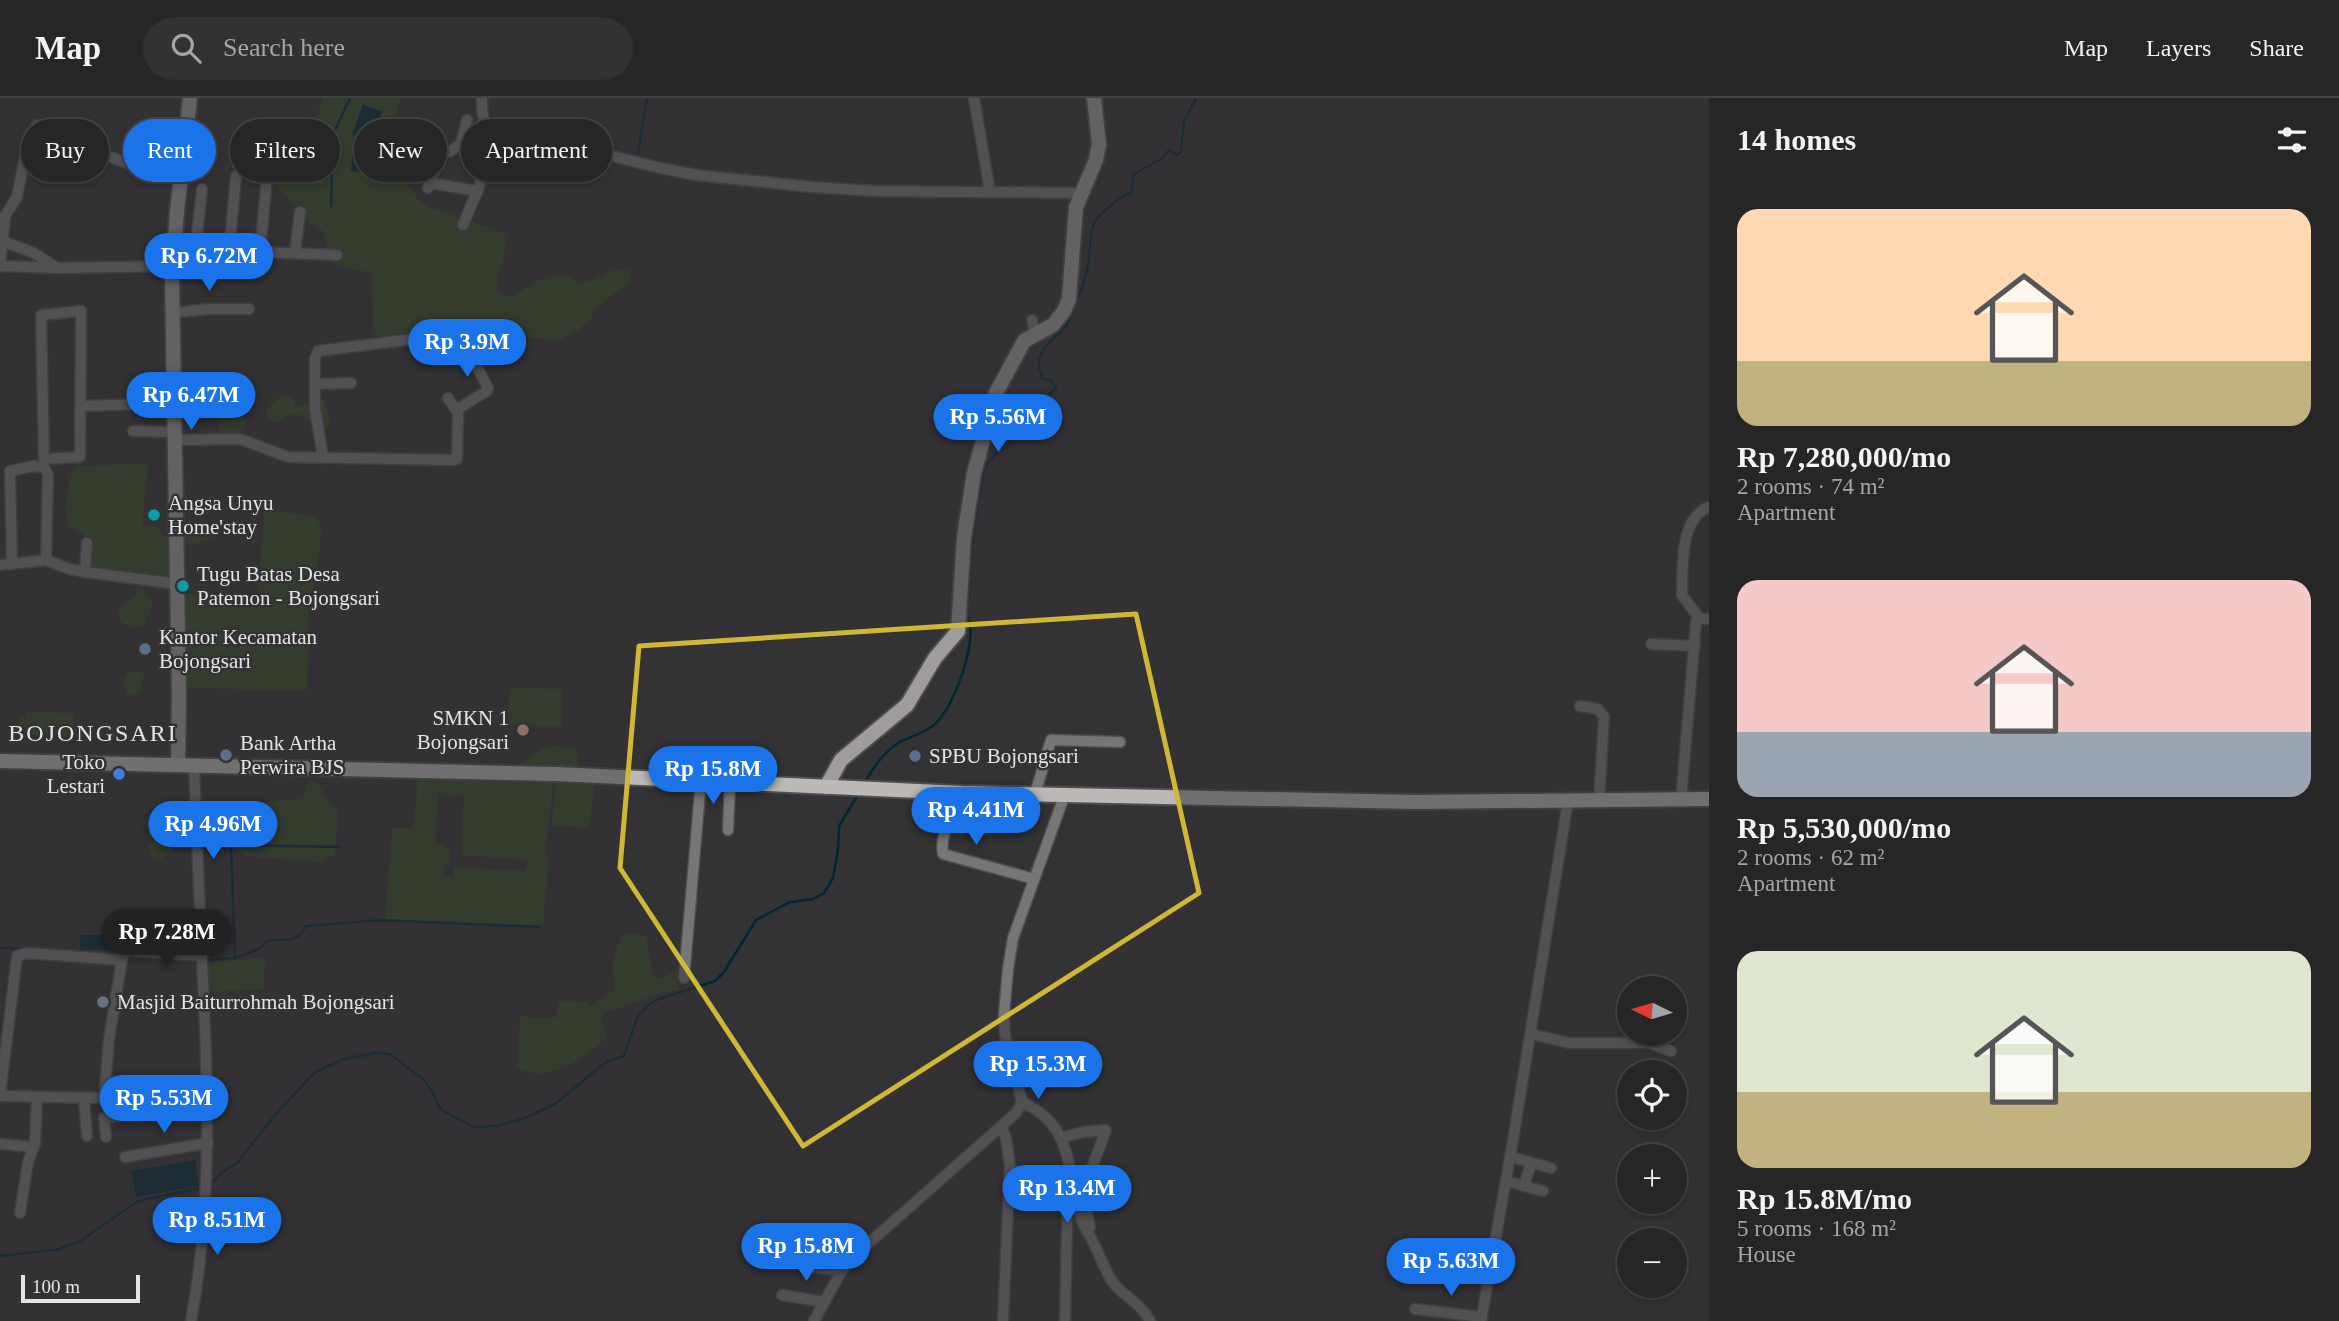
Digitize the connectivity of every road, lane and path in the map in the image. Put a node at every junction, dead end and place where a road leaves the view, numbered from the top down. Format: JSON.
{"nodes":[{"id":1,"x":190,"y":98,"type":"edge"},
{"id":2,"x":482,"y":98,"type":"edge"},
{"id":3,"x":974,"y":98,"type":"edge"},
{"id":4,"x":1094,"y":98,"type":"edge"},
{"id":5,"x":188,"y":119,"type":"edge"},
{"id":6,"x":484,"y":119,"type":"edge"},
{"id":7,"x":461,"y":144,"type":"edge"},
{"id":8,"x":612,"y":155,"type":"edge"},
{"id":9,"x":123,"y":162,"type":"edge"},
{"id":10,"x":181,"y":182,"type":"edge"},
{"id":11,"x":235,"y":182,"type":"edge"},
{"id":12,"x":267,"y":182,"type":"edge"},
{"id":13,"x":480,"y":182,"type":"edge"},
{"id":14,"x":202,"y":188,"type":"dead end"},
{"id":15,"x":478,"y":191,"type":"junction"},
{"id":16,"x":990,"y":192,"type":"junction"},
{"id":17,"x":1081,"y":192,"type":"junction"},
{"id":18,"x":300,"y":212,"type":"dead end"},
{"id":19,"x":463,"y":225,"type":"dead end"},
{"id":20,"x":2,"y":241,"type":"junction"},
{"id":21,"x":195,"y":252,"type":"junction"},
{"id":22,"x":229,"y":252,"type":"junction"},
{"id":23,"x":260,"y":252,"type":"junction"},
{"id":24,"x":295,"y":253,"type":"junction"},
{"id":25,"x":337,"y":255,"type":"dead end"},
{"id":26,"x":173,"y":259,"type":"junction"},
{"id":27,"x":0,"y":266,"type":"edge"},
{"id":28,"x":57,"y":268,"type":"junction"},
{"id":29,"x":249,"y":309,"type":"dead end"},
{"id":30,"x":172,"y":313,"type":"junction"},
{"id":31,"x":422,"y":338,"type":"dead end"},
{"id":32,"x":471,"y":346,"type":"dead end"},
{"id":33,"x":351,"y":383,"type":"dead end"},
{"id":34,"x":315,"y":384,"type":"junction"},
{"id":35,"x":448,"y":398,"type":"dead end"},
{"id":36,"x":173,"y":403,"type":"junction"},
{"id":37,"x":81,"y":406,"type":"junction"},
{"id":38,"x":456,"y":410,"type":"junction"},
{"id":39,"x":133,"y":430,"type":"dead end"},
{"id":40,"x":174,"y":436,"type":"junction"},
{"id":41,"x":323,"y":458,"type":"junction"},
{"id":42,"x":1709,"y":507,"type":"edge"},
{"id":43,"x":87,"y":543,"type":"dead end"},
{"id":44,"x":46,"y":560,"type":"junction"},
{"id":45,"x":12,"y":564,"type":"junction"},
{"id":46,"x":0,"y":565,"type":"edge"},
{"id":47,"x":86,"y":572,"type":"junction"},
{"id":48,"x":177,"y":584,"type":"junction"},
{"id":49,"x":1705,"y":619,"type":"edge"},
{"id":50,"x":1651,"y":644,"type":"dead end"},
{"id":51,"x":1695,"y":646,"type":"junction"},
{"id":52,"x":1580,"y":706,"type":"dead end"},
{"id":53,"x":1120,"y":742,"type":"dead end"},
{"id":54,"x":0,"y":761,"type":"edge"},
{"id":55,"x":178,"y":765,"type":"junction"},
{"id":56,"x":194,"y":765,"type":"junction"},
{"id":57,"x":701,"y":780,"type":"junction"},
{"id":58,"x":730,"y":782,"type":"junction"},
{"id":59,"x":826,"y":787,"type":"junction"},
{"id":60,"x":961,"y":793,"type":"junction"},
{"id":61,"x":1035,"y":794,"type":"junction"},
{"id":62,"x":1065,"y":794,"type":"junction"},
{"id":63,"x":1709,"y":799,"type":"edge"},
{"id":64,"x":1681,"y":800,"type":"junction"},
{"id":65,"x":1568,"y":801,"type":"junction"},
{"id":66,"x":1600,"y":801,"type":"junction"},
{"id":67,"x":728,"y":830,"type":"dead end"},
{"id":68,"x":1034,"y":879,"type":"junction"},
{"id":69,"x":122,"y":957,"type":"junction"},
{"id":70,"x":202,"y":959,"type":"junction"},
{"id":71,"x":684,"y":978,"type":"dead end"},
{"id":72,"x":1531,"y":1034,"type":"junction"},
{"id":73,"x":1671,"y":1051,"type":"dead end"},
{"id":74,"x":0,"y":1096,"type":"edge"},
{"id":75,"x":37,"y":1098,"type":"junction"},
{"id":76,"x":84,"y":1099,"type":"junction"},
{"id":77,"x":104,"y":1100,"type":"junction"},
{"id":78,"x":153,"y":1100,"type":"junction"},
{"id":79,"x":208,"y":1100,"type":"junction"},
{"id":80,"x":1022,"y":1102,"type":"junction"},
{"id":81,"x":1002,"y":1126,"type":"junction"},
{"id":82,"x":87,"y":1136,"type":"dead end"},
{"id":83,"x":106,"y":1137,"type":"dead end"},
{"id":84,"x":1060,"y":1138,"type":"junction"},
{"id":85,"x":208,"y":1143,"type":"junction"},
{"id":86,"x":0,"y":1144,"type":"edge"},
{"id":87,"x":33,"y":1147,"type":"junction"},
{"id":88,"x":125,"y":1157,"type":"dead end"},
{"id":89,"x":1511,"y":1157,"type":"junction"},
{"id":90,"x":1531,"y":1163,"type":"junction"},
{"id":91,"x":1071,"y":1165,"type":"junction"},
{"id":92,"x":1551,"y":1168,"type":"dead end"},
{"id":93,"x":1506,"y":1181,"type":"junction"},
{"id":94,"x":1524,"y":1186,"type":"junction"},
{"id":95,"x":1543,"y":1191,"type":"dead end"},
{"id":96,"x":20,"y":1213,"type":"dead end"},
{"id":97,"x":1094,"y":1242,"type":"junction"},
{"id":98,"x":804,"y":1261,"type":"dead end"},
{"id":99,"x":842,"y":1269,"type":"junction"},
{"id":100,"x":782,"y":1295,"type":"dead end"},
{"id":101,"x":824,"y":1302,"type":"junction"},
{"id":102,"x":1415,"y":1309,"type":"dead end"},
{"id":103,"x":1482,"y":1319,"type":"edge"},
{"id":104,"x":191,"y":1321,"type":"edge"},
{"id":105,"x":814,"y":1321,"type":"edge"},
{"id":106,"x":1003,"y":1321,"type":"edge"},
{"id":107,"x":1065,"y":1321,"type":"edge"},
{"id":108,"x":1150,"y":1321,"type":"edge"}],
"edges":[{"from":1,"to":5,"type":"street"},
{"from":2,"to":6,"type":"street"},
{"from":3,"to":16,"type":"street"},
{"from":4,"to":17,"type":"street"},
{"from":7,"to":15,"type":"street"},
{"from":8,"to":16,"type":"street"},
{"from":9,"to":20,"type":"street"},
{"from":10,"to":26,"type":"street"},
{"from":11,"to":22,"type":"street"},
{"from":12,"to":23,"type":"street"},
{"from":13,"to":15,"type":"street"},
{"from":14,"to":21,"type":"street"},
{"from":15,"to":19,"type":"street"},
{"from":16,"to":17,"type":"street"},
{"from":17,"to":59,"type":"street"},
{"from":18,"to":24,"type":"street"},
{"from":20,"to":27,"type":"street"},
{"from":20,"to":28,"type":"street"},
{"from":21,"to":22,"type":"street"},
{"from":21,"to":26,"type":"street"},
{"from":22,"to":23,"type":"street"},
{"from":23,"to":24,"type":"street"},
{"from":24,"to":25,"type":"street"},
{"from":26,"to":28,"type":"street"},
{"from":26,"to":30,"type":"street"},
{"from":27,"to":28,"type":"street"},
{"from":29,"to":30,"type":"street"},
{"from":30,"to":36,"type":"street"},
{"from":31,"to":34,"type":"street"},
{"from":32,"to":38,"type":"street"},
{"from":33,"to":34,"type":"street"},
{"from":34,"to":41,"type":"street"},
{"from":35,"to":38,"type":"street"},
{"from":36,"to":37,"type":"street"},
{"from":36,"to":40,"type":"street"},
{"from":37,"to":37,"type":"street"},
{"from":38,"to":41,"type":"street"},
{"from":39,"to":40,"type":"street"},
{"from":40,"to":41,"type":"street"},
{"from":40,"to":48,"type":"street"},
{"from":42,"to":49,"type":"street"},
{"from":43,"to":47,"type":"street"},
{"from":44,"to":45,"type":"street"},
{"from":44,"to":45,"type":"street"},
{"from":44,"to":47,"type":"street"},
{"from":45,"to":46,"type":"street"},
{"from":47,"to":48,"type":"street"},
{"from":48,"to":55,"type":"street"},
{"from":49,"to":51,"type":"street"},
{"from":50,"to":51,"type":"street"},
{"from":51,"to":64,"type":"street"},
{"from":52,"to":66,"type":"street"},
{"from":53,"to":61,"type":"street"},
{"from":54,"to":55,"type":"main road"},
{"from":55,"to":56,"type":"main road"},
{"from":56,"to":57,"type":"main road"},
{"from":56,"to":70,"type":"street"},
{"from":57,"to":58,"type":"main road"},
{"from":57,"to":71,"type":"street"},
{"from":58,"to":59,"type":"main road"},
{"from":58,"to":67,"type":"street"},
{"from":59,"to":60,"type":"main road"},
{"from":60,"to":61,"type":"main road"},
{"from":60,"to":68,"type":"street"},
{"from":61,"to":62,"type":"main road"},
{"from":62,"to":65,"type":"main road"},
{"from":62,"to":68,"type":"street"},
{"from":63,"to":64,"type":"main road"},
{"from":64,"to":66,"type":"main road"},
{"from":65,"to":66,"type":"main road"},
{"from":65,"to":72,"type":"street"},
{"from":68,"to":80,"type":"street"},
{"from":69,"to":70,"type":"street"},
{"from":69,"to":74,"type":"street"},
{"from":69,"to":77,"type":"street"},
{"from":70,"to":79,"type":"street"},
{"from":72,"to":73,"type":"street"},
{"from":72,"to":89,"type":"street"},
{"from":74,"to":75,"type":"street"},
{"from":75,"to":76,"type":"street"},
{"from":75,"to":87,"type":"street"},
{"from":76,"to":77,"type":"street"},
{"from":76,"to":82,"type":"street"},
{"from":77,"to":78,"type":"street"},
{"from":78,"to":79,"type":"street"},
{"from":78,"to":83,"type":"street"},
{"from":79,"to":85,"type":"street"},
{"from":80,"to":81,"type":"street"},
{"from":80,"to":84,"type":"street"},
{"from":81,"to":99,"type":"street"},
{"from":81,"to":106,"type":"street"},
{"from":84,"to":91,"type":"street"},
{"from":84,"to":97,"type":"street"},
{"from":85,"to":88,"type":"street"},
{"from":85,"to":104,"type":"street"},
{"from":86,"to":87,"type":"street"},
{"from":87,"to":96,"type":"street"},
{"from":89,"to":90,"type":"street"},
{"from":89,"to":93,"type":"street"},
{"from":90,"to":92,"type":"street"},
{"from":90,"to":94,"type":"street"},
{"from":91,"to":97,"type":"street"},
{"from":91,"to":107,"type":"street"},
{"from":93,"to":94,"type":"street"},
{"from":93,"to":103,"type":"street"},
{"from":94,"to":95,"type":"street"},
{"from":97,"to":108,"type":"street"},
{"from":98,"to":99,"type":"street"},
{"from":99,"to":101,"type":"street"},
{"from":100,"to":101,"type":"street"},
{"from":101,"to":105,"type":"street"},
{"from":102,"to":103,"type":"street"}]}
